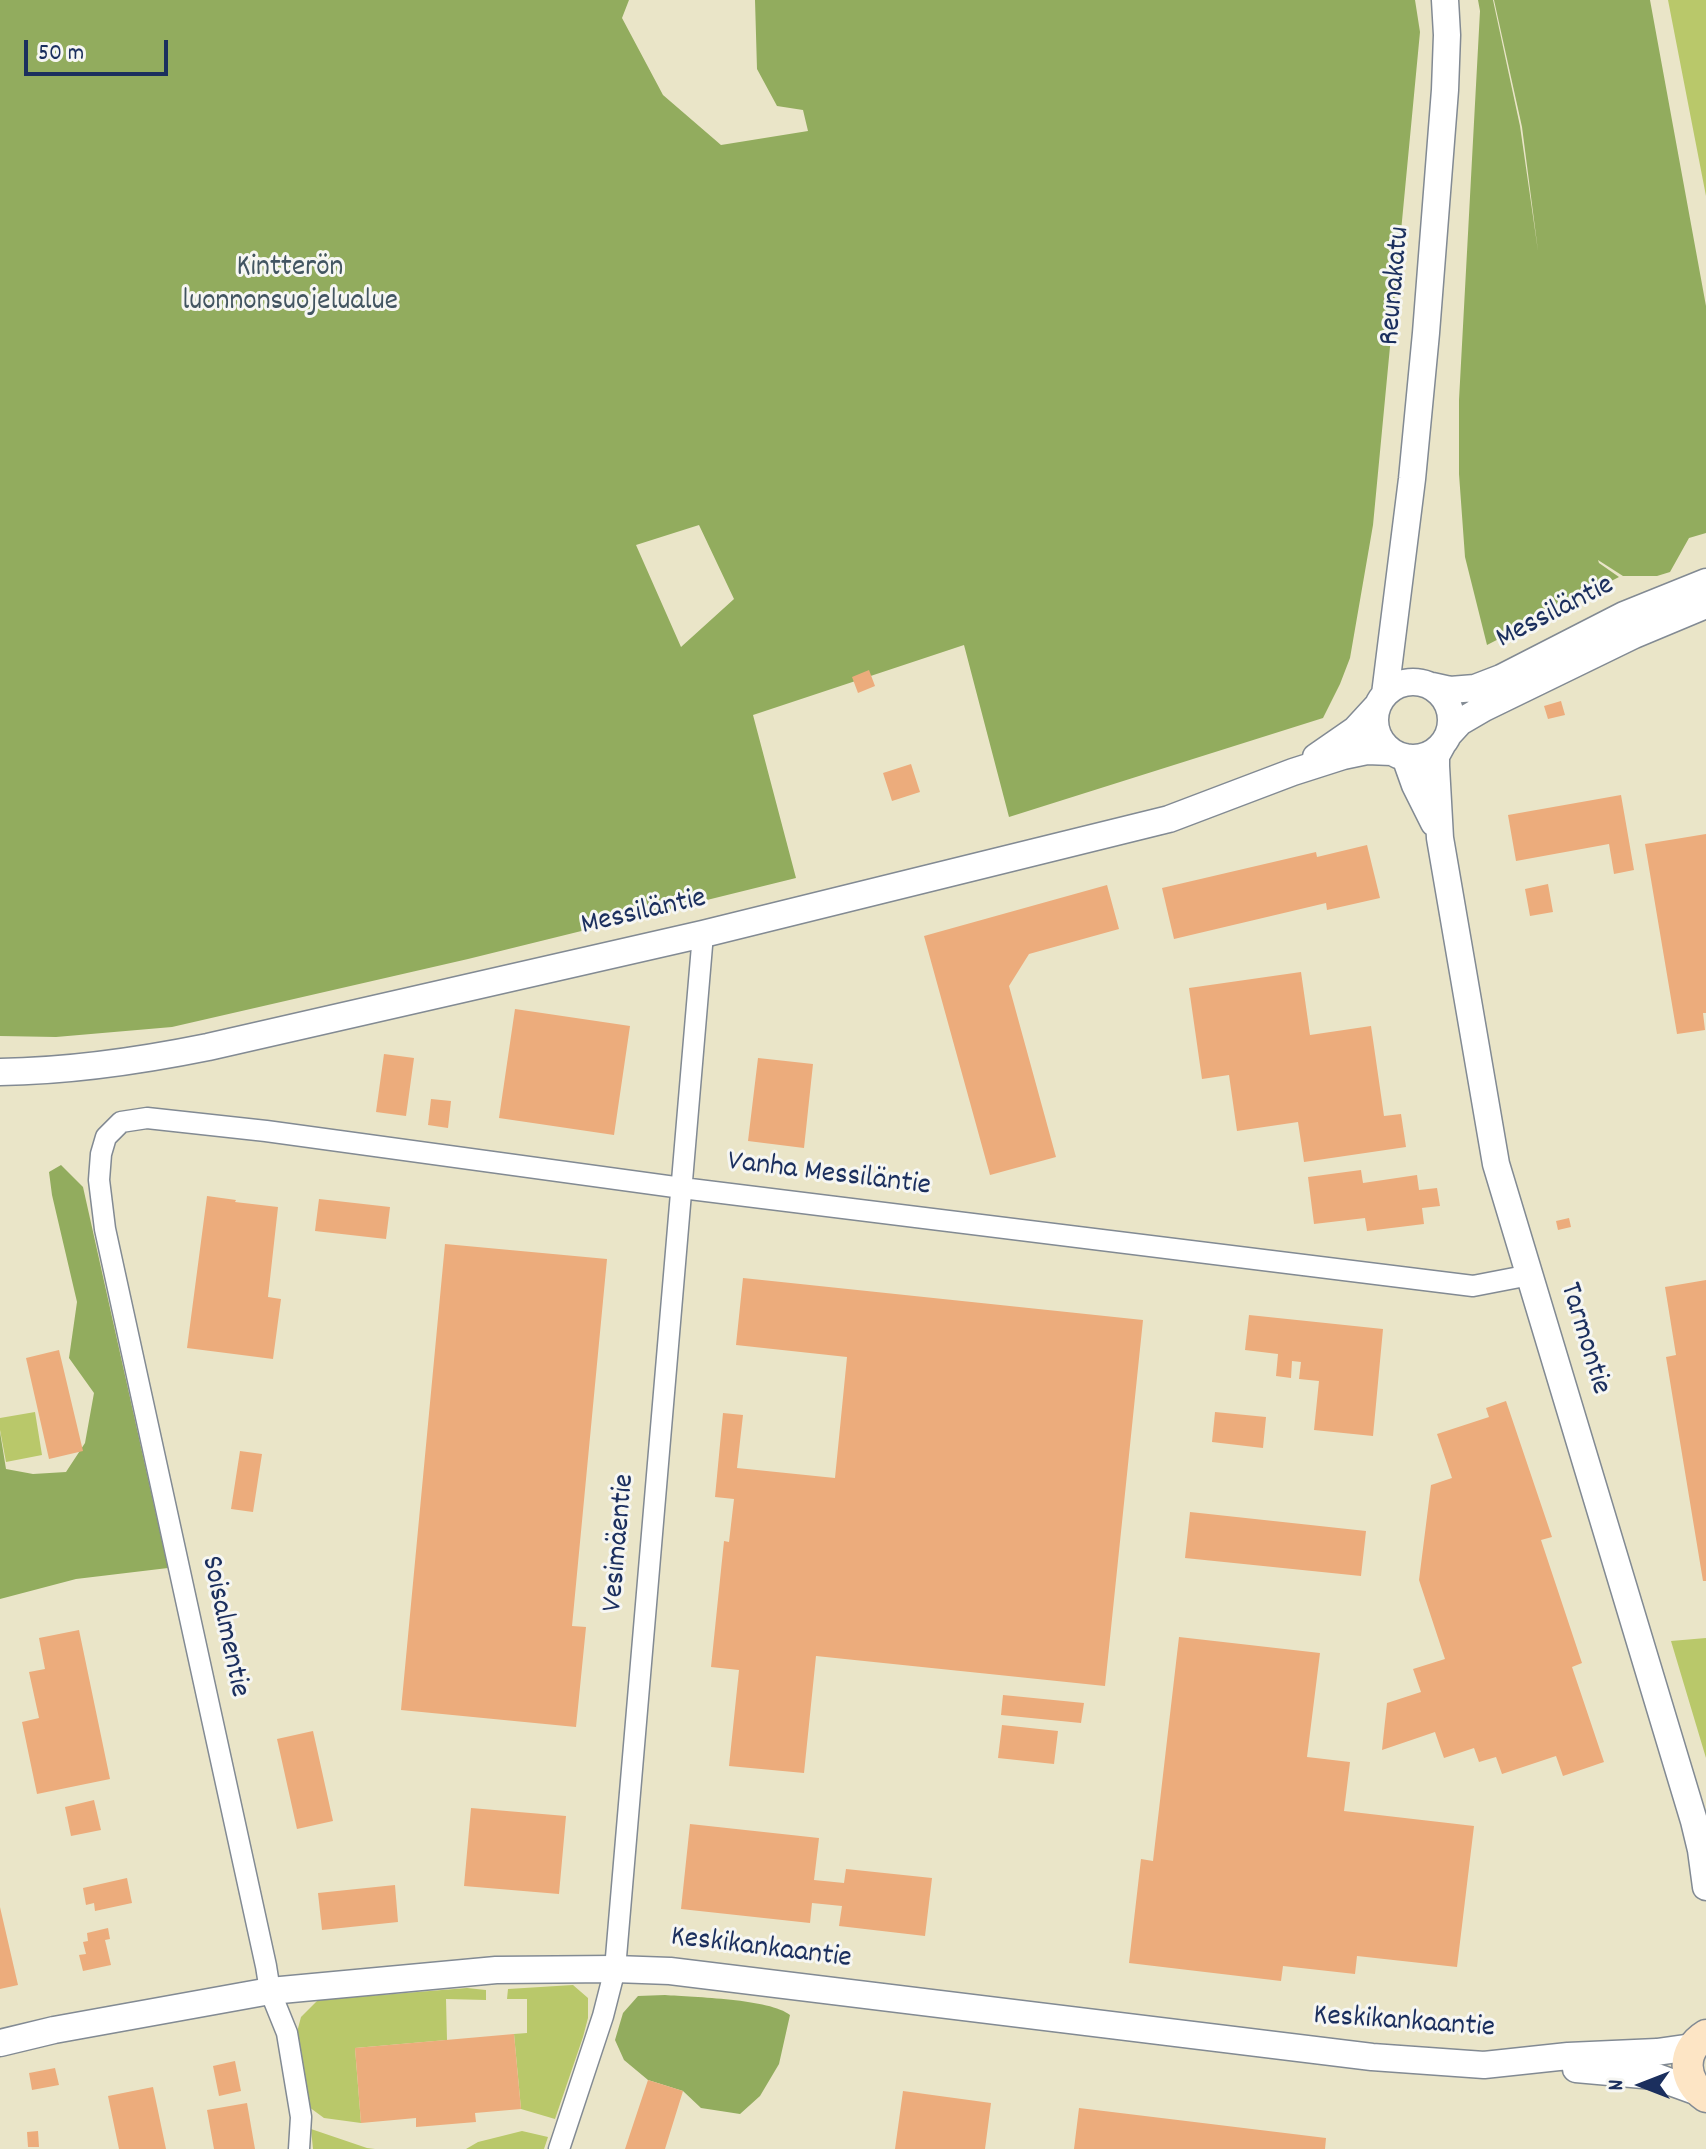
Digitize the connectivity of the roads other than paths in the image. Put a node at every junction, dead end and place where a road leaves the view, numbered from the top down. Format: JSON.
{"nodes":[{"id":1,"x":1445,"y":0,"type":"edge"},
{"id":2,"x":1400,"y":578,"type":"junction"},
{"id":3,"x":1706,"y":582,"type":"edge"},
{"id":4,"x":1706,"y":605,"type":"edge"},
{"id":5,"x":1426,"y":684,"type":"junction"},
{"id":6,"x":1381,"y":699,"type":"junction"},
{"id":7,"x":1445,"y":740,"type":"junction"},
{"id":8,"x":1398,"y":754,"type":"junction"},
{"id":9,"x":1293,"y":772,"type":"junction"},
{"id":10,"x":1440,"y":838,"type":"junction"},
{"id":11,"x":703,"y":934,"type":"junction"},
{"id":12,"x":0,"y":1072,"type":"edge"},
{"id":13,"x":121,"y":1122,"type":"joint"},
{"id":14,"x":682,"y":1188,"type":"junction"},
{"id":15,"x":1530,"y":1275,"type":"junction"},
{"id":16,"x":1704,"y":1855,"type":"edge"},
{"id":17,"x":1706,"y":1887,"type":"edge"},
{"id":18,"x":615,"y":1969,"type":"junction"},
{"id":19,"x":270,"y":1991,"type":"junction"},
{"id":20,"x":1699,"y":2041,"type":"edge"},
{"id":21,"x":0,"y":2043,"type":"edge"},
{"id":22,"x":1517,"y":2063,"type":"junction"},
{"id":23,"x":1702,"y":2094,"type":"edge"},
{"id":24,"x":299,"y":2149,"type":"edge"},
{"id":25,"x":559,"y":2149,"type":"edge"}],
"edges":[{"from":1,"to":2,"type":"street","name":"Reunakatu"},
{"from":2,"to":5,"type":"street","name":"Reunakatu"},
{"from":2,"to":6,"type":"street","name":"Reunakatu"},
{"from":3,"to":5,"type":"street","name":"Messiläntie"},
{"from":4,"to":7,"type":"street","name":"Messiläntie"},
{"from":5,"to":6,"type":"street"},
{"from":5,"to":7,"type":"street"},
{"from":6,"to":8,"type":"street"},
{"from":6,"to":9,"type":"street","name":"Messiläntie"},
{"from":7,"to":8,"type":"street"},
{"from":7,"to":10,"type":"street","name":"Tarmontie"},
{"from":8,"to":9,"type":"street","name":"Messiläntie"},
{"from":8,"to":10,"type":"street","name":"Tarmontie"},
{"from":9,"to":11,"type":"street","name":"Messiläntie"},
{"from":10,"to":15,"type":"street","name":"Tarmontie"},
{"from":11,"to":12,"type":"street","name":"Messiläntie"},
{"from":11,"to":14,"type":"street","name":"Vesimäentie"},
{"from":13,"to":14,"type":"street","name":"Vanha Messiläntie"},
{"from":13,"to":19,"type":"street","name":"Soisalmentie"},
{"from":14,"to":15,"type":"street","name":"Vanha Messiläntie"},
{"from":14,"to":18,"type":"street","name":"Vesimäentie"},
{"from":15,"to":16,"type":"street","name":"Tarmontie"},
{"from":16,"to":17,"type":"street","name":"Tarmontie"},
{"from":18,"to":19,"type":"street","name":"Keskikankaantie"},
{"from":18,"to":22,"type":"street","name":"Keskikankaantie"},
{"from":18,"to":25,"type":"street","name":"Vesimäentie"},
{"from":19,"to":21,"type":"street","name":"Keskikankaantie"},
{"from":19,"to":24,"type":"street","name":"Soisalmentie"},
{"from":20,"to":22,"type":"street","name":"Keskikankaantie"},
{"from":20,"to":23,"type":"main road"},
{"from":22,"to":23,"type":"street","name":"Keskikankaantie"}]}
